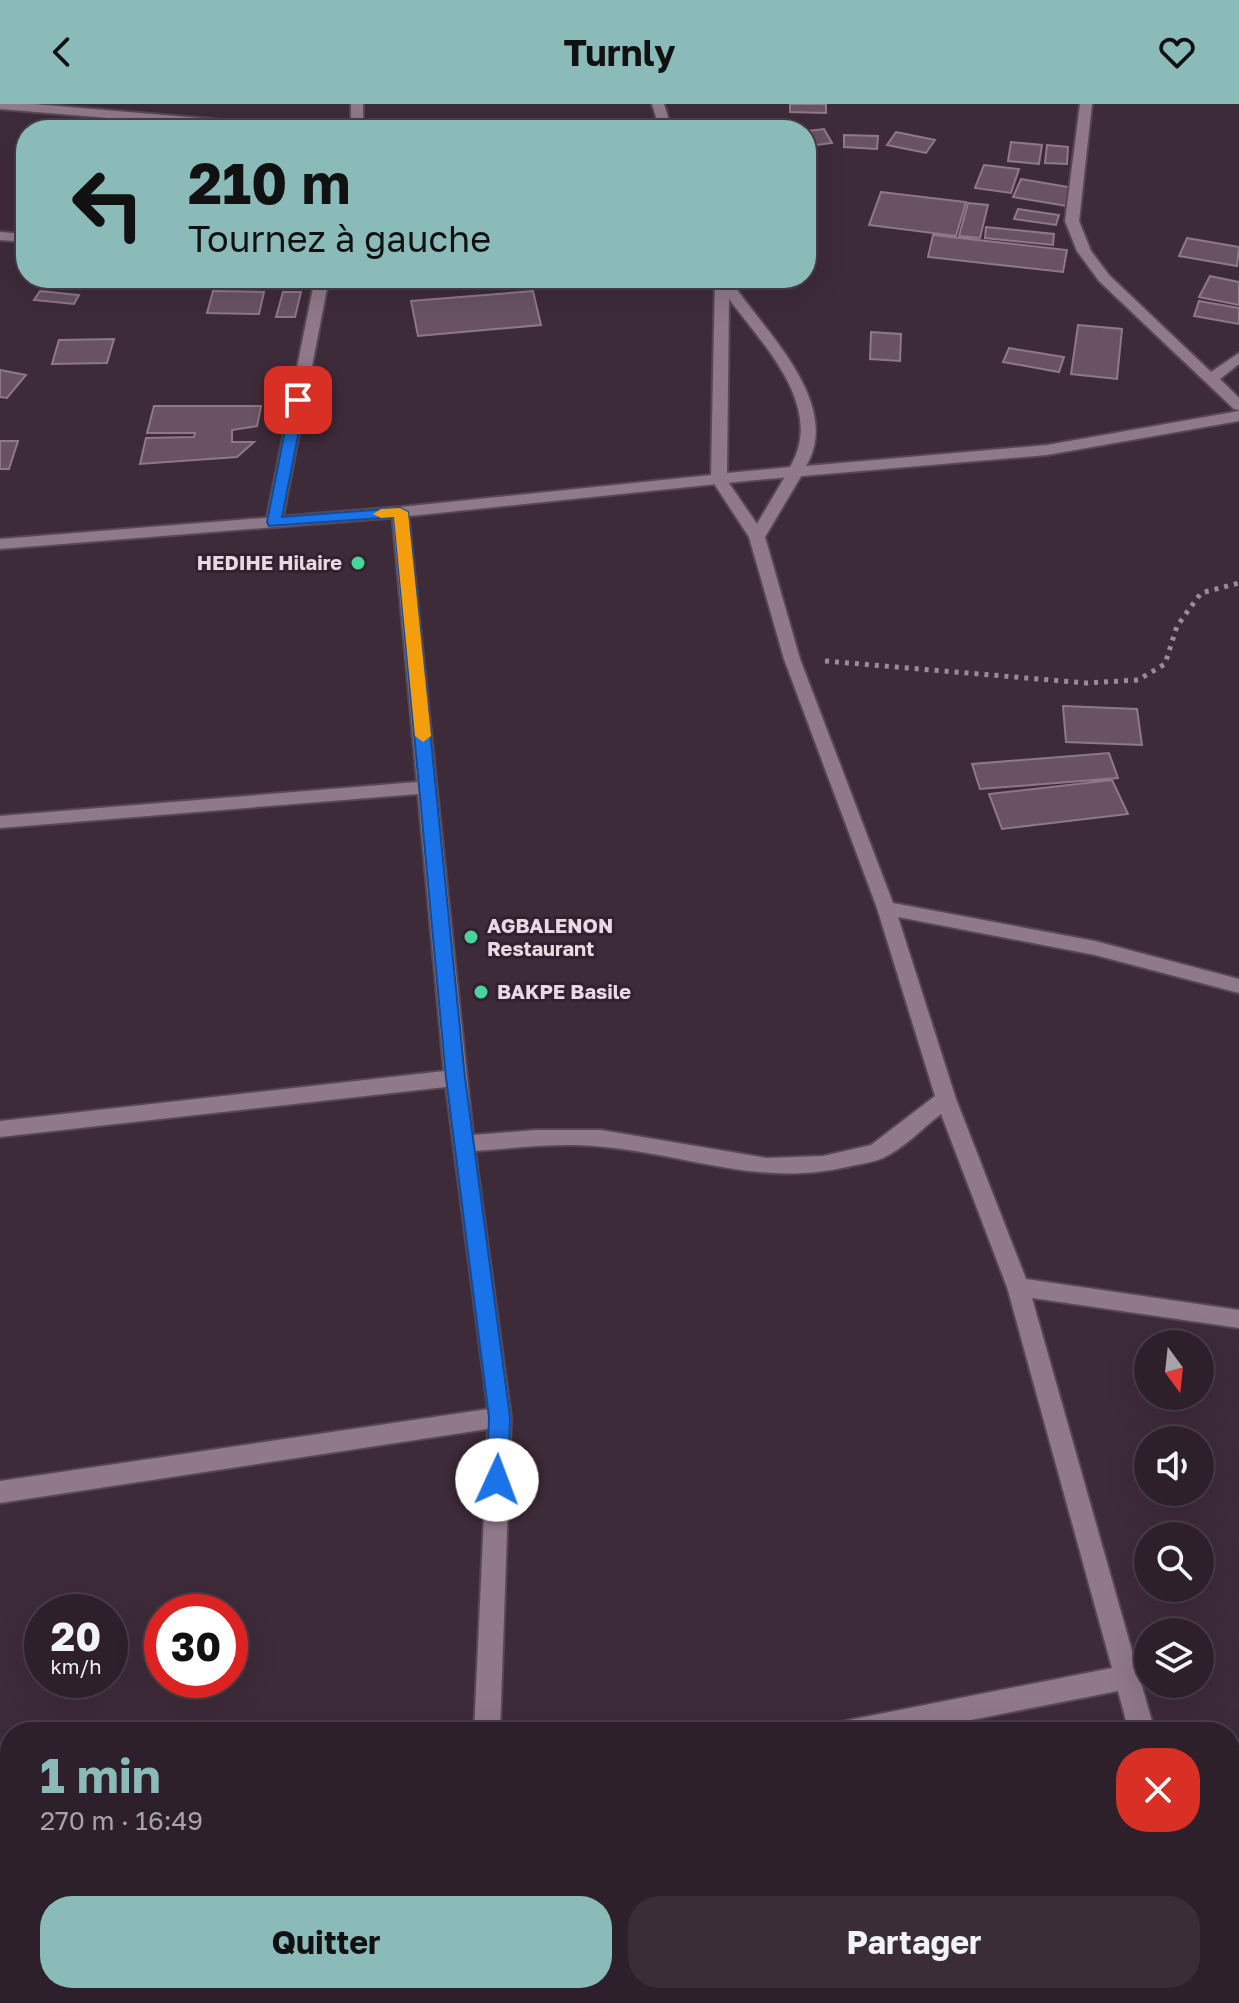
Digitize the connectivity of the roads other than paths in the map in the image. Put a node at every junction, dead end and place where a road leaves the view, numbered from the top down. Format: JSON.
{"nodes":[{"id":1,"x":1086,"y":104,"type":"edge"},
{"id":2,"x":0,"y":105,"type":"edge"},
{"id":3,"x":138,"y":111,"type":"edge"},
{"id":4,"x":213,"y":120,"type":"edge"},
{"id":5,"x":320,"y":288,"type":"edge"},
{"id":6,"x":722,"y":288,"type":"edge"},
{"id":7,"x":729,"y":288,"type":"edge"},
{"id":8,"x":1239,"y":357,"type":"edge"},
{"id":9,"x":1211,"y":379,"type":"junction"},
{"id":10,"x":1239,"y":406,"type":"edge"},
{"id":11,"x":1239,"y":416,"type":"edge"},
{"id":12,"x":795,"y":473,"type":"junction"},
{"id":13,"x":719,"y":479,"type":"junction"},
{"id":14,"x":400,"y":512,"type":"junction"},
{"id":15,"x":274,"y":522,"type":"junction"},
{"id":16,"x":757,"y":537,"type":"junction"},
{"id":17,"x":0,"y":544,"type":"edge"},
{"id":18,"x":428,"y":787,"type":"junction"},
{"id":19,"x":0,"y":822,"type":"edge"},
{"id":20,"x":886,"y":908,"type":"junction"},
{"id":21,"x":1239,"y":986,"type":"edge"},
{"id":22,"x":455,"y":1078,"type":"junction"},
{"id":23,"x":946,"y":1099,"type":"junction"},
{"id":24,"x":0,"y":1129,"type":"edge"},
{"id":25,"x":465,"y":1144,"type":"junction"},
{"id":26,"x":1018,"y":1287,"type":"junction"},
{"id":27,"x":1239,"y":1319,"type":"edge"},
{"id":28,"x":500,"y":1417,"type":"junction"},
{"id":29,"x":0,"y":1492,"type":"edge"},
{"id":30,"x":1127,"y":1677,"type":"junction"},
{"id":31,"x":487,"y":1722,"type":"edge"},
{"id":32,"x":900,"y":1722,"type":"edge"},
{"id":33,"x":1139,"y":1722,"type":"edge"}],
"edges":[{"from":1,"to":9,"type":"street"},
{"from":2,"to":3,"type":"street"},
{"from":3,"to":4,"type":"street"},
{"from":5,"to":15,"type":"street"},
{"from":6,"to":13,"type":"street"},
{"from":7,"to":12,"type":"street"},
{"from":8,"to":9,"type":"street"},
{"from":9,"to":10,"type":"street"},
{"from":11,"to":12,"type":"street"},
{"from":12,"to":13,"type":"street"},
{"from":12,"to":16,"type":"street"},
{"from":13,"to":14,"type":"street"},
{"from":13,"to":16,"type":"street"},
{"from":14,"to":15,"type":"street"},
{"from":14,"to":18,"type":"street"},
{"from":15,"to":17,"type":"street"},
{"from":16,"to":20,"type":"street"},
{"from":18,"to":19,"type":"street"},
{"from":18,"to":22,"type":"street"},
{"from":20,"to":21,"type":"street"},
{"from":20,"to":23,"type":"street"},
{"from":22,"to":24,"type":"street"},
{"from":22,"to":25,"type":"street"},
{"from":23,"to":25,"type":"street"},
{"from":23,"to":26,"type":"street"},
{"from":25,"to":28,"type":"street"},
{"from":26,"to":27,"type":"street"},
{"from":26,"to":30,"type":"street"},
{"from":28,"to":29,"type":"street"},
{"from":28,"to":31,"type":"street"},
{"from":30,"to":32,"type":"street"},
{"from":30,"to":33,"type":"street"}]}
